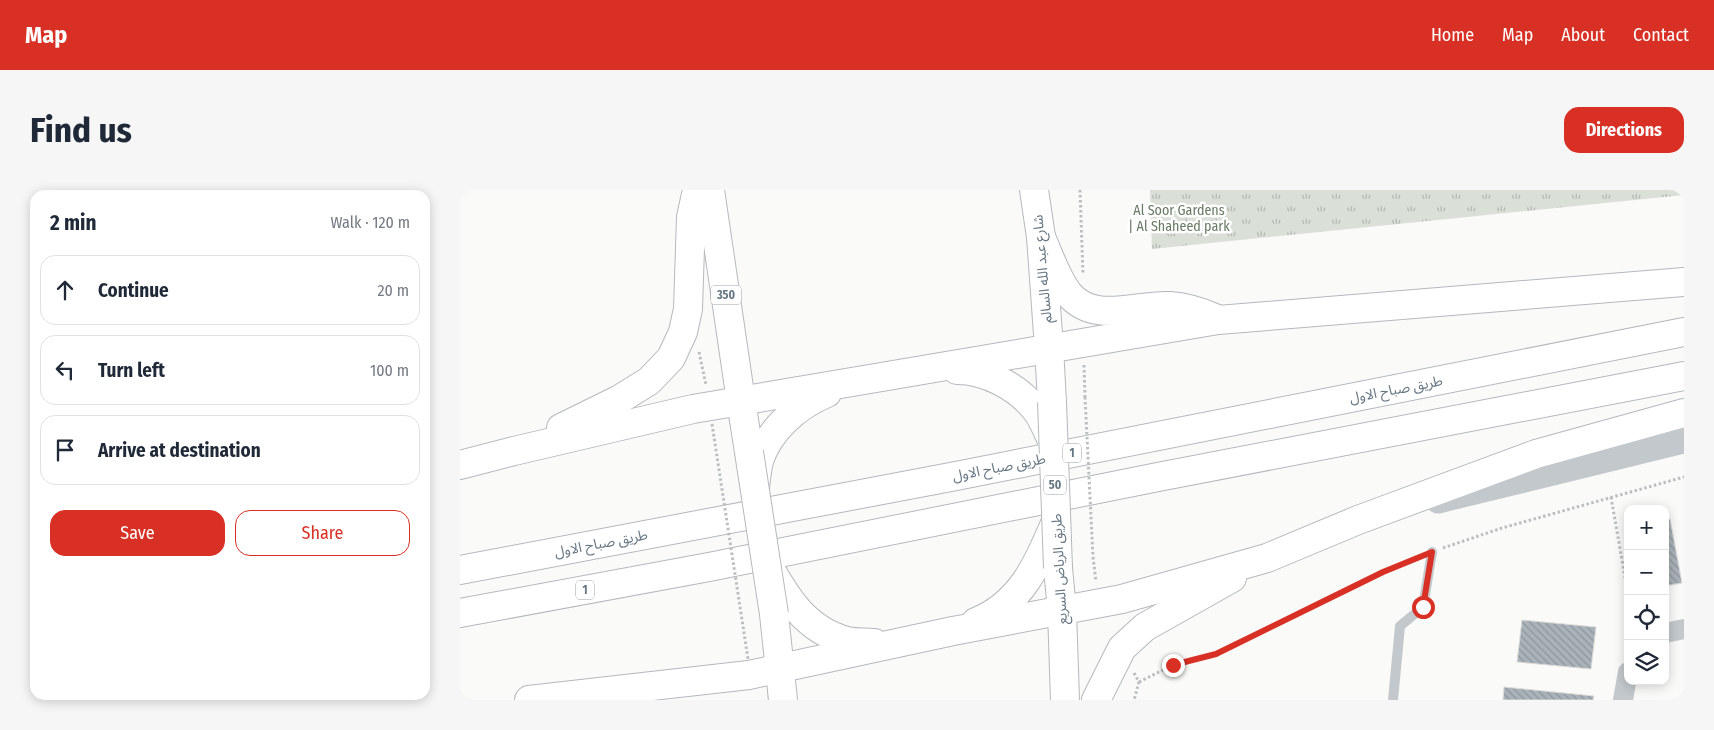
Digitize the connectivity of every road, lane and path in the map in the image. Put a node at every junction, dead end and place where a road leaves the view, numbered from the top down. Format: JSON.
{"nodes":[{"id":1,"x":697,"y":190,"type":"edge"},
{"id":2,"x":710,"y":190,"type":"edge"},
{"id":3,"x":1037,"y":195,"type":"edge"},
{"id":4,"x":1041,"y":237,"type":"junction"},
{"id":5,"x":1684,"y":282,"type":"edge"},
{"id":6,"x":1218,"y":320,"type":"junction"},
{"id":7,"x":1684,"y":332,"type":"edge"},
{"id":8,"x":1049,"y":348,"type":"junction"},
{"id":9,"x":915,"y":371,"type":"junction"},
{"id":10,"x":1684,"y":376,"type":"edge"},
{"id":11,"x":856,"y":382,"type":"junction"},
{"id":12,"x":1085,"y":397,"type":"dead end"},
{"id":13,"x":741,"y":400,"type":"junction"},
{"id":14,"x":1044,"y":406,"type":"junction"},
{"id":15,"x":1684,"y":412,"type":"edge"},
{"id":16,"x":712,"y":424,"type":"dead end"},
{"id":17,"x":1684,"y":441,"type":"edge"},
{"id":18,"x":757,"y":450,"type":"junction"},
{"id":19,"x":514,"y":451,"type":"junction"},
{"id":20,"x":460,"y":465,"type":"edge"},
{"id":21,"x":1684,"y":477,"type":"edge"},
{"id":22,"x":1610,"y":497,"type":"junction"},
{"id":23,"x":1358,"y":520,"type":"junction"},
{"id":24,"x":1432,"y":552,"type":"junction"},
{"id":25,"x":1093,"y":557,"type":"dead end"},
{"id":26,"x":1267,"y":558,"type":"junction"},
{"id":27,"x":1046,"y":569,"type":"junction"},
{"id":28,"x":460,"y":570,"type":"edge"},
{"id":29,"x":1624,"y":572,"type":"edge"},
{"id":30,"x":782,"y":608,"type":"junction"},
{"id":31,"x":1062,"y":611,"type":"junction"},
{"id":32,"x":460,"y":614,"type":"edge"},
{"id":33,"x":1684,"y":630,"type":"edge"},
{"id":34,"x":953,"y":631,"type":"junction"},
{"id":35,"x":1669,"y":632,"type":"edge"},
{"id":36,"x":893,"y":645,"type":"junction"},
{"id":37,"x":748,"y":659,"type":"dead end"},
{"id":38,"x":780,"y":669,"type":"junction"},
{"id":39,"x":1626,"y":685,"type":"edge"},
{"id":40,"x":566,"y":699,"type":"edge"},
{"id":41,"x":529,"y":700,"type":"edge"},
{"id":42,"x":783,"y":700,"type":"edge"},
{"id":43,"x":1065,"y":700,"type":"edge"},
{"id":44,"x":1096,"y":700,"type":"edge"},
{"id":45,"x":1134,"y":700,"type":"edge"},
{"id":46,"x":1393,"y":700,"type":"edge"},
{"id":47,"x":1623,"y":700,"type":"edge"}],
"edges":[{"from":1,"to":19,"type":"main road"},
{"from":2,"to":13,"type":"main road","number":"350"},
{"from":3,"to":4,"type":"main road","name":"شارع عبد الله السالم"},
{"from":4,"to":6,"type":"main road"},
{"from":4,"to":8,"type":"main road","name":"شارع عبد الله السالم"},
{"from":5,"to":6,"type":"main road"},
{"from":6,"to":8,"type":"main road"},
{"from":7,"to":28,"type":"main road","name":"طريق صباح الاول","number":"1"},
{"from":8,"to":9,"type":"main road"},
{"from":8,"to":14,"type":"main road","name":"طريق الرياض السريع"},
{"from":9,"to":11,"type":"main road"},
{"from":9,"to":14,"type":"main road"},
{"from":10,"to":32,"type":"main road","number":"1"},
{"from":11,"to":13,"type":"main road"},
{"from":11,"to":18,"type":"main road"},
{"from":12,"to":25,"type":"path","bridge":true},
{"from":13,"to":18,"type":"main road","number":"350"},
{"from":13,"to":19,"type":"main road"},
{"from":14,"to":27,"type":"main road","name":"طريق الرياض السريع","number":"50","bridge":true},
{"from":15,"to":23,"type":"main road"},
{"from":16,"to":37,"type":"path","bridge":true},
{"from":17,"to":23,"type":"street"},
{"from":18,"to":30,"type":"main road","bridge":true},
{"from":19,"to":20,"type":"main road"},
{"from":21,"to":22,"type":"path"},
{"from":22,"to":24,"type":"path"},
{"from":22,"to":29,"type":"path"},
{"from":23,"to":26,"type":"main road"},
{"from":24,"to":45,"type":"path"},
{"from":24,"to":46,"type":"lane"},
{"from":26,"to":31,"type":"main road"},
{"from":26,"to":44,"type":"main road"},
{"from":27,"to":31,"type":"main road","name":"طريق الرياض السريع","number":"50"},
{"from":27,"to":34,"type":"main road"},
{"from":30,"to":36,"type":"main road"},
{"from":30,"to":38,"type":"main road"},
{"from":31,"to":34,"type":"main road"},
{"from":31,"to":43,"type":"main road","name":"طريق الرياض السريع","number":"50"},
{"from":33,"to":35,"type":"street"},
{"from":34,"to":36,"type":"main road"},
{"from":36,"to":38,"type":"main road"},
{"from":38,"to":40,"type":"main road"},
{"from":38,"to":42,"type":"main road"},
{"from":39,"to":47,"type":"street"},
{"from":40,"to":41,"type":"main road"}]}
